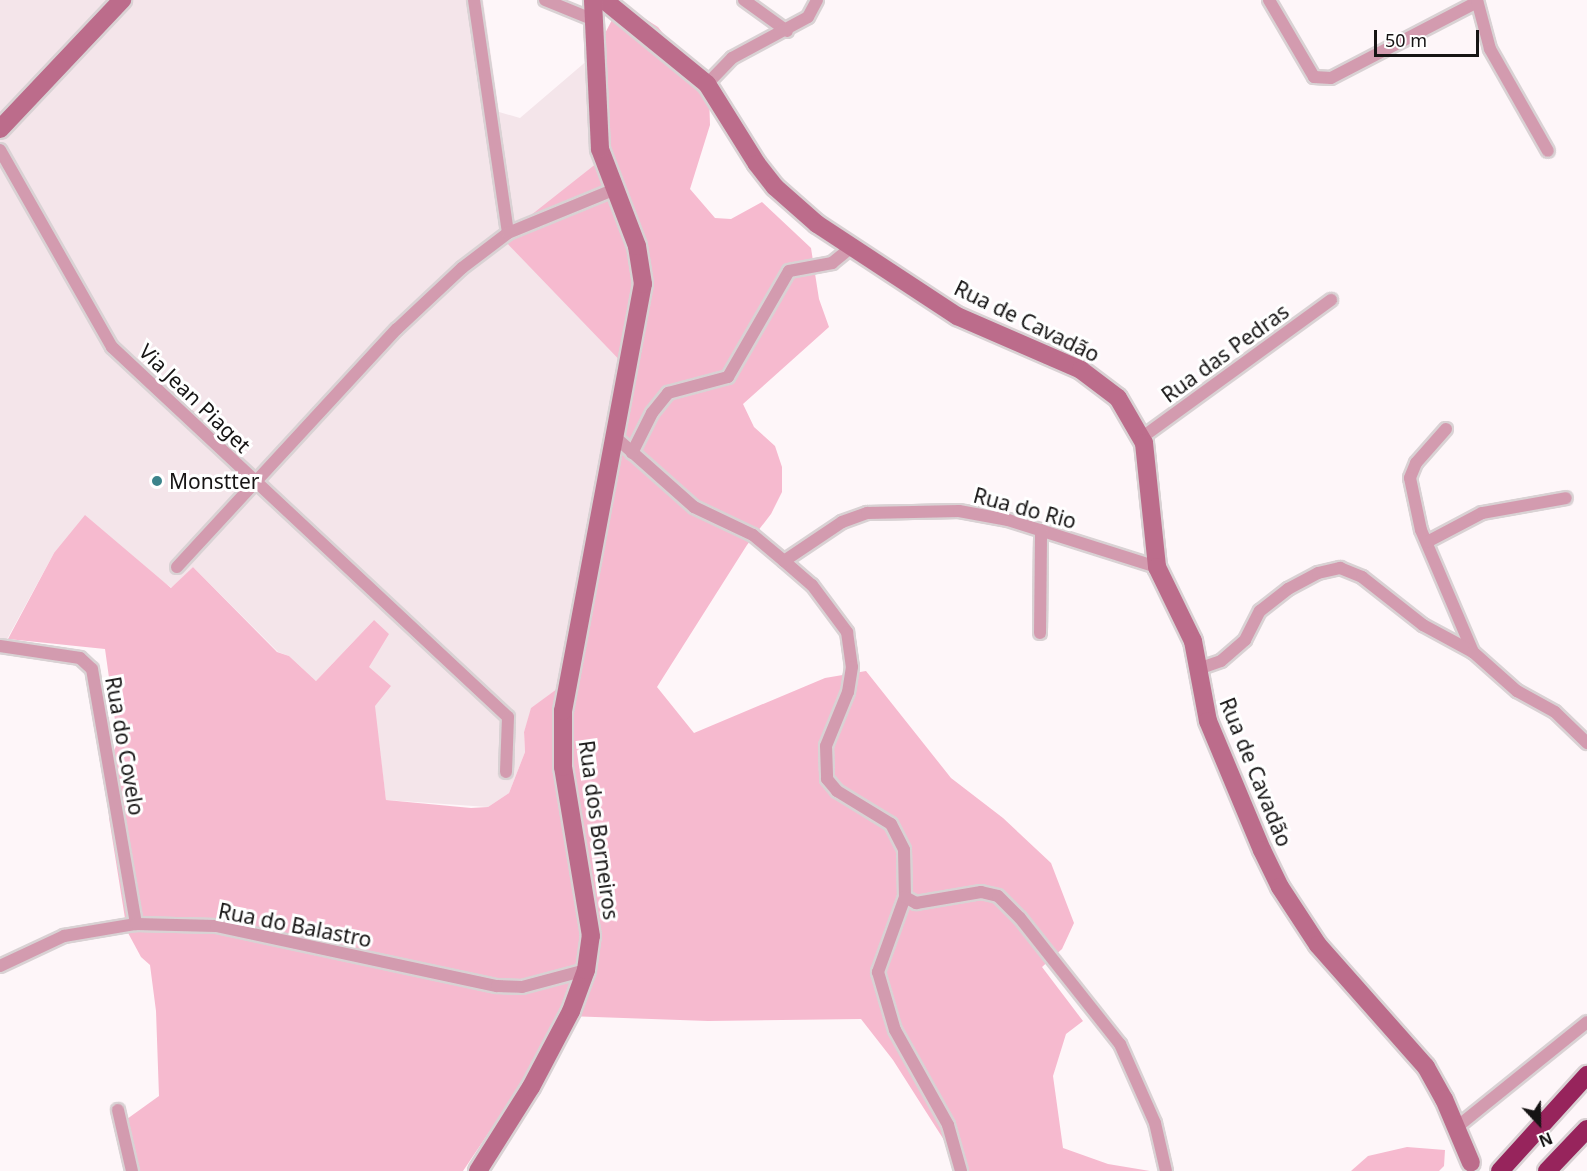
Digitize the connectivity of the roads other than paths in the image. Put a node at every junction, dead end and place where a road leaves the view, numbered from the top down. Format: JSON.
{"nodes":[{"id":1,"x":122,"y":0,"type":"edge"},
{"id":2,"x":474,"y":0,"type":"edge"},
{"id":3,"x":545,"y":0,"type":"edge"},
{"id":4,"x":593,"y":0,"type":"edge"},
{"id":5,"x":604,"y":0,"type":"edge"},
{"id":6,"x":744,"y":0,"type":"edge"},
{"id":7,"x":817,"y":0,"type":"edge"},
{"id":8,"x":1269,"y":0,"type":"edge"},
{"id":9,"x":1477,"y":1,"type":"edge"},
{"id":10,"x":594,"y":20,"type":"junction"},
{"id":11,"x":787,"y":31,"type":"junction"},
{"id":12,"x":707,"y":84,"type":"junction"},
{"id":13,"x":0,"y":129,"type":"edge"},
{"id":14,"x":0,"y":150,"type":"edge"},
{"id":15,"x":1548,"y":151,"type":"dead end"},
{"id":16,"x":613,"y":190,"type":"junction"},
{"id":17,"x":508,"y":233,"type":"junction"},
{"id":18,"x":852,"y":247,"type":"junction"},
{"id":19,"x":1331,"y":300,"type":"dead end"},
{"id":20,"x":1446,"y":429,"type":"dead end"},
{"id":21,"x":614,"y":436,"type":"junction"},
{"id":22,"x":1142,"y":438,"type":"junction"},
{"id":23,"x":632,"y":453,"type":"junction"},
{"id":24,"x":256,"y":483,"type":"junction"},
{"id":25,"x":1566,"y":498,"type":"dead end"},
{"id":26,"x":1041,"y":530,"type":"junction"},
{"id":27,"x":1426,"y":542,"type":"junction"},
{"id":28,"x":784,"y":561,"type":"junction"},
{"id":29,"x":177,"y":567,"type":"dead end"},
{"id":30,"x":1157,"y":567,"type":"junction"},
{"id":31,"x":1040,"y":633,"type":"dead end"},
{"id":32,"x":0,"y":646,"type":"edge"},
{"id":33,"x":1473,"y":652,"type":"junction"},
{"id":34,"x":1198,"y":669,"type":"junction"},
{"id":35,"x":1587,"y":743,"type":"edge"},
{"id":36,"x":506,"y":772,"type":"dead end"},
{"id":37,"x":905,"y":897,"type":"junction"},
{"id":38,"x":136,"y":924,"type":"junction"},
{"id":39,"x":0,"y":966,"type":"edge"},
{"id":40,"x":586,"y":970,"type":"junction"},
{"id":41,"x":1587,"y":1022,"type":"edge"},
{"id":42,"x":1587,"y":1075,"type":"edge"},
{"id":43,"x":118,"y":1110,"type":"dead end"},
{"id":44,"x":1457,"y":1127,"type":"junction"},
{"id":45,"x":1587,"y":1129,"type":"edge"},
{"id":46,"x":1471,"y":1163,"type":"dead end"},
{"id":47,"x":132,"y":1171,"type":"edge"},
{"id":48,"x":478,"y":1171,"type":"edge"},
{"id":49,"x":961,"y":1171,"type":"edge"},
{"id":50,"x":1166,"y":1171,"type":"edge"},
{"id":51,"x":1500,"y":1171,"type":"edge"},
{"id":52,"x":1547,"y":1171,"type":"edge"}],
"edges":[{"from":1,"to":13,"type":"street"},
{"from":2,"to":17,"type":"street"},
{"from":3,"to":10,"type":"street"},
{"from":4,"to":10,"type":"street","name":"Rua dos Borneiros"},
{"from":5,"to":12,"type":"street","name":"Rua de Cavadão"},
{"from":6,"to":11,"type":"street"},
{"from":7,"to":11,"type":"street"},
{"from":8,"to":9,"type":"street"},
{"from":9,"to":15,"type":"street"},
{"from":10,"to":16,"type":"street","name":"Rua dos Borneiros"},
{"from":11,"to":12,"type":"street"},
{"from":12,"to":18,"type":"street","name":"Rua de Cavadão"},
{"from":14,"to":24,"type":"street","name":"Via Jean Piaget"},
{"from":16,"to":17,"type":"street"},
{"from":16,"to":21,"type":"street","name":"Rua dos Borneiros"},
{"from":17,"to":24,"type":"street"},
{"from":18,"to":22,"type":"street","name":"Rua de Cavadão"},
{"from":18,"to":23,"type":"street"},
{"from":19,"to":22,"type":"street","name":"Rua das Pedras"},
{"from":20,"to":27,"type":"street"},
{"from":21,"to":23,"type":"street"},
{"from":21,"to":40,"type":"street","name":"Rua dos Borneiros"},
{"from":22,"to":30,"type":"street","name":"Rua de Cavadão"},
{"from":23,"to":28,"type":"street"},
{"from":24,"to":29,"type":"street"},
{"from":24,"to":36,"type":"street","name":"Via Jean Piaget"},
{"from":25,"to":27,"type":"street"},
{"from":26,"to":28,"type":"street","name":"Rua do Rio"},
{"from":26,"to":30,"type":"street","name":"Rua do Rio"},
{"from":26,"to":31,"type":"street"},
{"from":27,"to":33,"type":"street"},
{"from":28,"to":37,"type":"street"},
{"from":30,"to":34,"type":"street","name":"Rua de Cavadão"},
{"from":32,"to":38,"type":"street","name":"Rua do Covelo"},
{"from":33,"to":34,"type":"street"},
{"from":33,"to":35,"type":"street"},
{"from":34,"to":44,"type":"street","name":"Rua de Cavadão"},
{"from":37,"to":49,"type":"street"},
{"from":37,"to":50,"type":"street"},
{"from":38,"to":39,"type":"street","name":"Rua do Balastro"},
{"from":38,"to":40,"type":"street","name":"Rua do Balastro"},
{"from":40,"to":48,"type":"street","name":"Rua dos Borneiros"},
{"from":41,"to":44,"type":"street"},
{"from":42,"to":51,"type":"highway"},
{"from":43,"to":47,"type":"street"},
{"from":44,"to":46,"type":"street","name":"Rua de Cavadão"},
{"from":45,"to":52,"type":"highway"}]}
